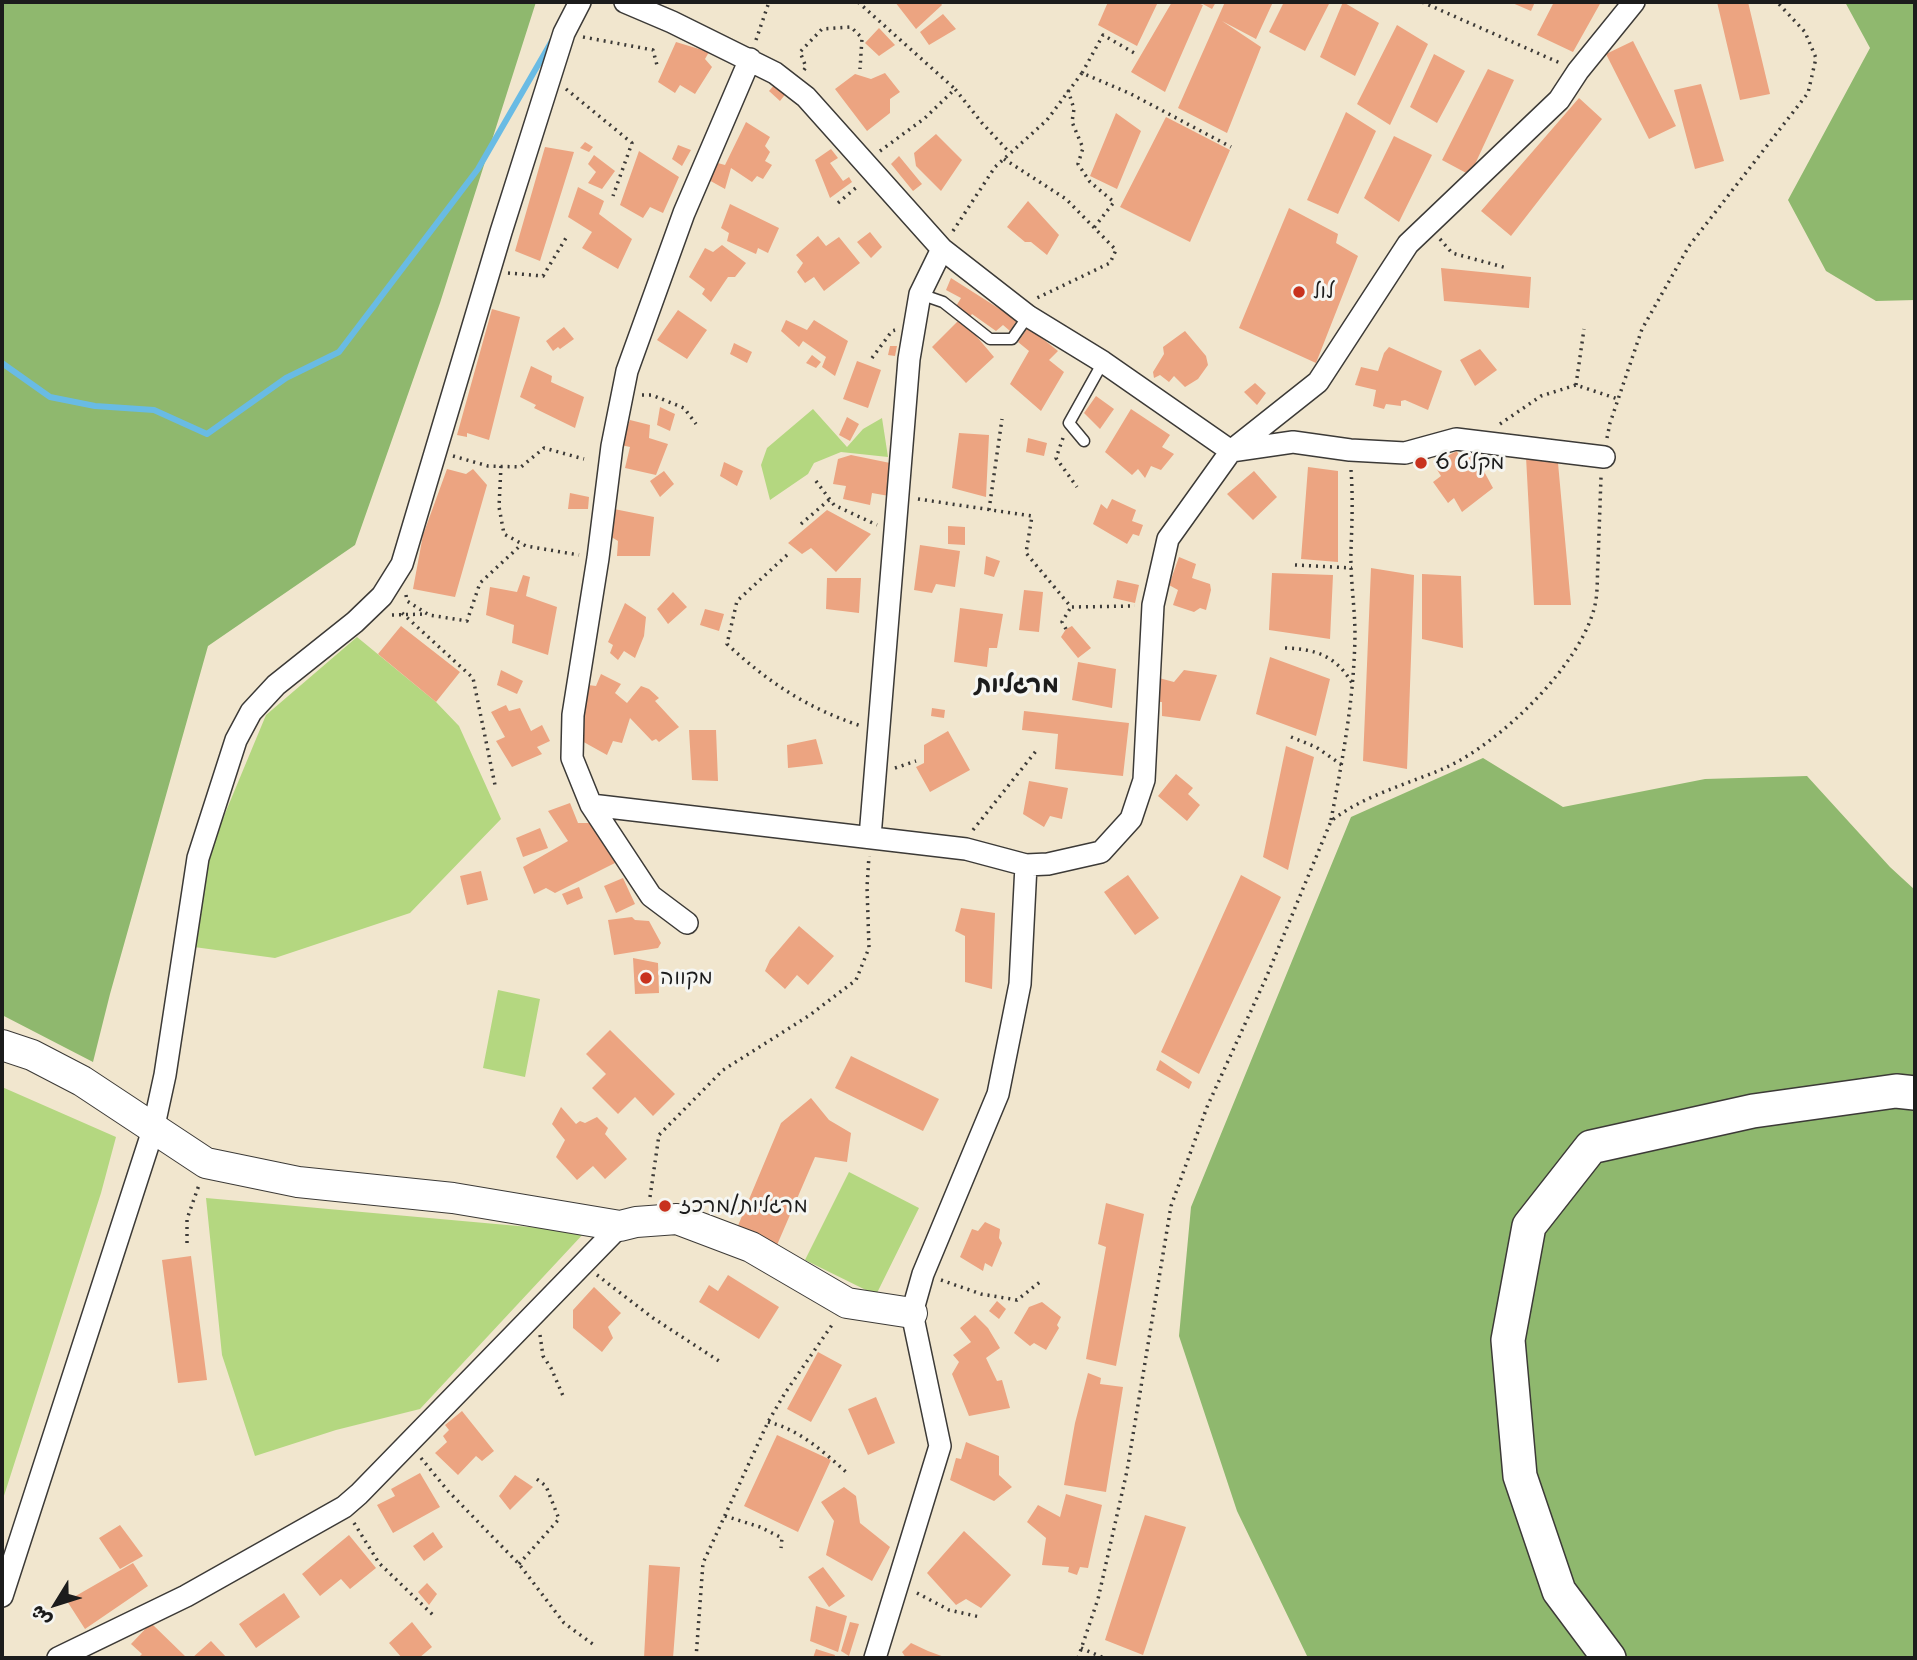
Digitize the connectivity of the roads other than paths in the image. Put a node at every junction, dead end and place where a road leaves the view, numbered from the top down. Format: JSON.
{"nodes":[{"id":1,"x":580,"y":2,"type":"edge"},
{"id":2,"x":625,"y":2,"type":"edge"},
{"id":3,"x":1634,"y":2,"type":"edge"},
{"id":4,"x":750,"y":59,"type":"junction"},
{"id":5,"x":942,"y":249,"type":"junction"},
{"id":6,"x":920,"y":294,"type":"junction"},
{"id":7,"x":1022,"y":312,"type":"junction"},
{"id":8,"x":1103,"y":362,"type":"junction"},
{"id":9,"x":1084,"y":441,"type":"dead end"},
{"id":10,"x":1231,"y":451,"type":"junction"},
{"id":11,"x":1604,"y":457,"type":"road end"},
{"id":12,"x":591,"y":805,"type":"junction"},
{"id":13,"x":870,"y":837,"type":"junction"},
{"id":14,"x":1026,"y":864,"type":"junction"},
{"id":15,"x":687,"y":923,"type":"dead end"},
{"id":16,"x":2,"y":1045,"type":"edge"},
{"id":17,"x":1915,"y":1093,"type":"edge"},
{"id":18,"x":153,"y":1129,"type":"junction"},
{"id":19,"x":628,"y":1224,"type":"junction"},
{"id":20,"x":912,"y":1312,"type":"junction"},
{"id":21,"x":2,"y":1596,"type":"edge"},
{"id":22,"x":58,"y":1658,"type":"edge"},
{"id":23,"x":875,"y":1658,"type":"edge"},
{"id":24,"x":1609,"y":1658,"type":"edge"}],
"edges":[{"from":1,"to":18,"type":"street"},
{"from":2,"to":4,"type":"street"},
{"from":3,"to":10,"type":"street"},
{"from":4,"to":5,"type":"street"},
{"from":4,"to":12,"type":"street"},
{"from":5,"to":6,"type":"street"},
{"from":5,"to":7,"type":"street"},
{"from":6,"to":7,"type":"lane"},
{"from":6,"to":13,"type":"street"},
{"from":7,"to":8,"type":"street"},
{"from":8,"to":9,"type":"lane"},
{"from":8,"to":10,"type":"street"},
{"from":10,"to":11,"type":"street"},
{"from":10,"to":14,"type":"street"},
{"from":12,"to":13,"type":"street"},
{"from":12,"to":15,"type":"street"},
{"from":13,"to":14,"type":"street"},
{"from":14,"to":20,"type":"street"},
{"from":16,"to":18,"type":"street"},
{"from":17,"to":24,"type":"main road"},
{"from":18,"to":19,"type":"street"},
{"from":18,"to":21,"type":"street"},
{"from":19,"to":20,"type":"street"},
{"from":19,"to":22,"type":"street"},
{"from":20,"to":23,"type":"street"}]}
